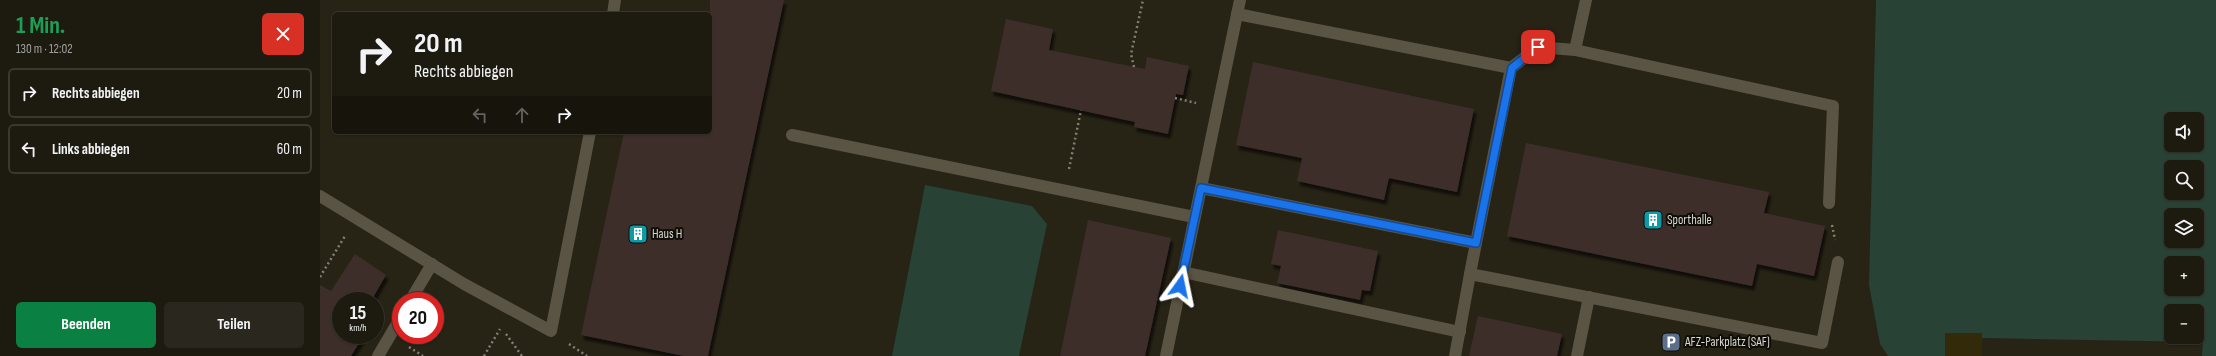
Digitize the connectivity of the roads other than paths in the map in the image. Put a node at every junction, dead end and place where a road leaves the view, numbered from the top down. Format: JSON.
{"nodes":[{"id":1,"x":615,"y":0,"type":"edge"},
{"id":2,"x":1240,"y":0,"type":"edge"},
{"id":3,"x":1586,"y":0,"type":"edge"},
{"id":4,"x":613,"y":12,"type":"edge"},
{"id":5,"x":1237,"y":14,"type":"junction"},
{"id":6,"x":1575,"y":50,"type":"junction"},
{"id":7,"x":1512,"y":68,"type":"junction"},
{"id":8,"x":590,"y":134,"type":"edge"},
{"id":9,"x":792,"y":135,"type":"dead end"},
{"id":10,"x":1201,"y":188,"type":"junction"},
{"id":11,"x":320,"y":196,"type":"edge"},
{"id":12,"x":1829,"y":202,"type":"road end"},
{"id":13,"x":1194,"y":217,"type":"junction"},
{"id":14,"x":1476,"y":243,"type":"junction"},
{"id":15,"x":1838,"y":262,"type":"road end"},
{"id":16,"x":432,"y":264,"type":"junction"},
{"id":17,"x":1183,"y":272,"type":"junction"},
{"id":18,"x":1470,"y":274,"type":"junction"},
{"id":19,"x":415,"y":292,"type":"edge"},
{"id":20,"x":1589,"y":297,"type":"junction"},
{"id":21,"x":392,"y":332,"type":"edge"},
{"id":22,"x":1460,"y":332,"type":"junction"},
{"id":23,"x":378,"y":356,"type":"edge"},
{"id":24,"x":1166,"y":356,"type":"edge"},
{"id":25,"x":1455,"y":356,"type":"edge"},
{"id":26,"x":1577,"y":356,"type":"edge"}],
"edges":[{"from":1,"to":4,"type":"lane"},
{"from":2,"to":5,"type":"lane"},
{"from":3,"to":6,"type":"lane"},
{"from":5,"to":7,"type":"lane"},
{"from":5,"to":10,"type":"lane"},
{"from":6,"to":7,"type":"lane"},
{"from":6,"to":12,"type":"lane"},
{"from":7,"to":14,"type":"lane"},
{"from":8,"to":16,"type":"lane"},
{"from":9,"to":13,"type":"lane"},
{"from":10,"to":13,"type":"lane"},
{"from":10,"to":14,"type":"lane"},
{"from":11,"to":16,"type":"lane"},
{"from":13,"to":17,"type":"lane"},
{"from":14,"to":18,"type":"lane"},
{"from":15,"to":20,"type":"lane"},
{"from":16,"to":19,"type":"lane"},
{"from":17,"to":22,"type":"lane"},
{"from":17,"to":24,"type":"lane"},
{"from":18,"to":20,"type":"lane"},
{"from":18,"to":22,"type":"lane"},
{"from":20,"to":26,"type":"lane"},
{"from":21,"to":23,"type":"lane"},
{"from":22,"to":25,"type":"lane"}]}
